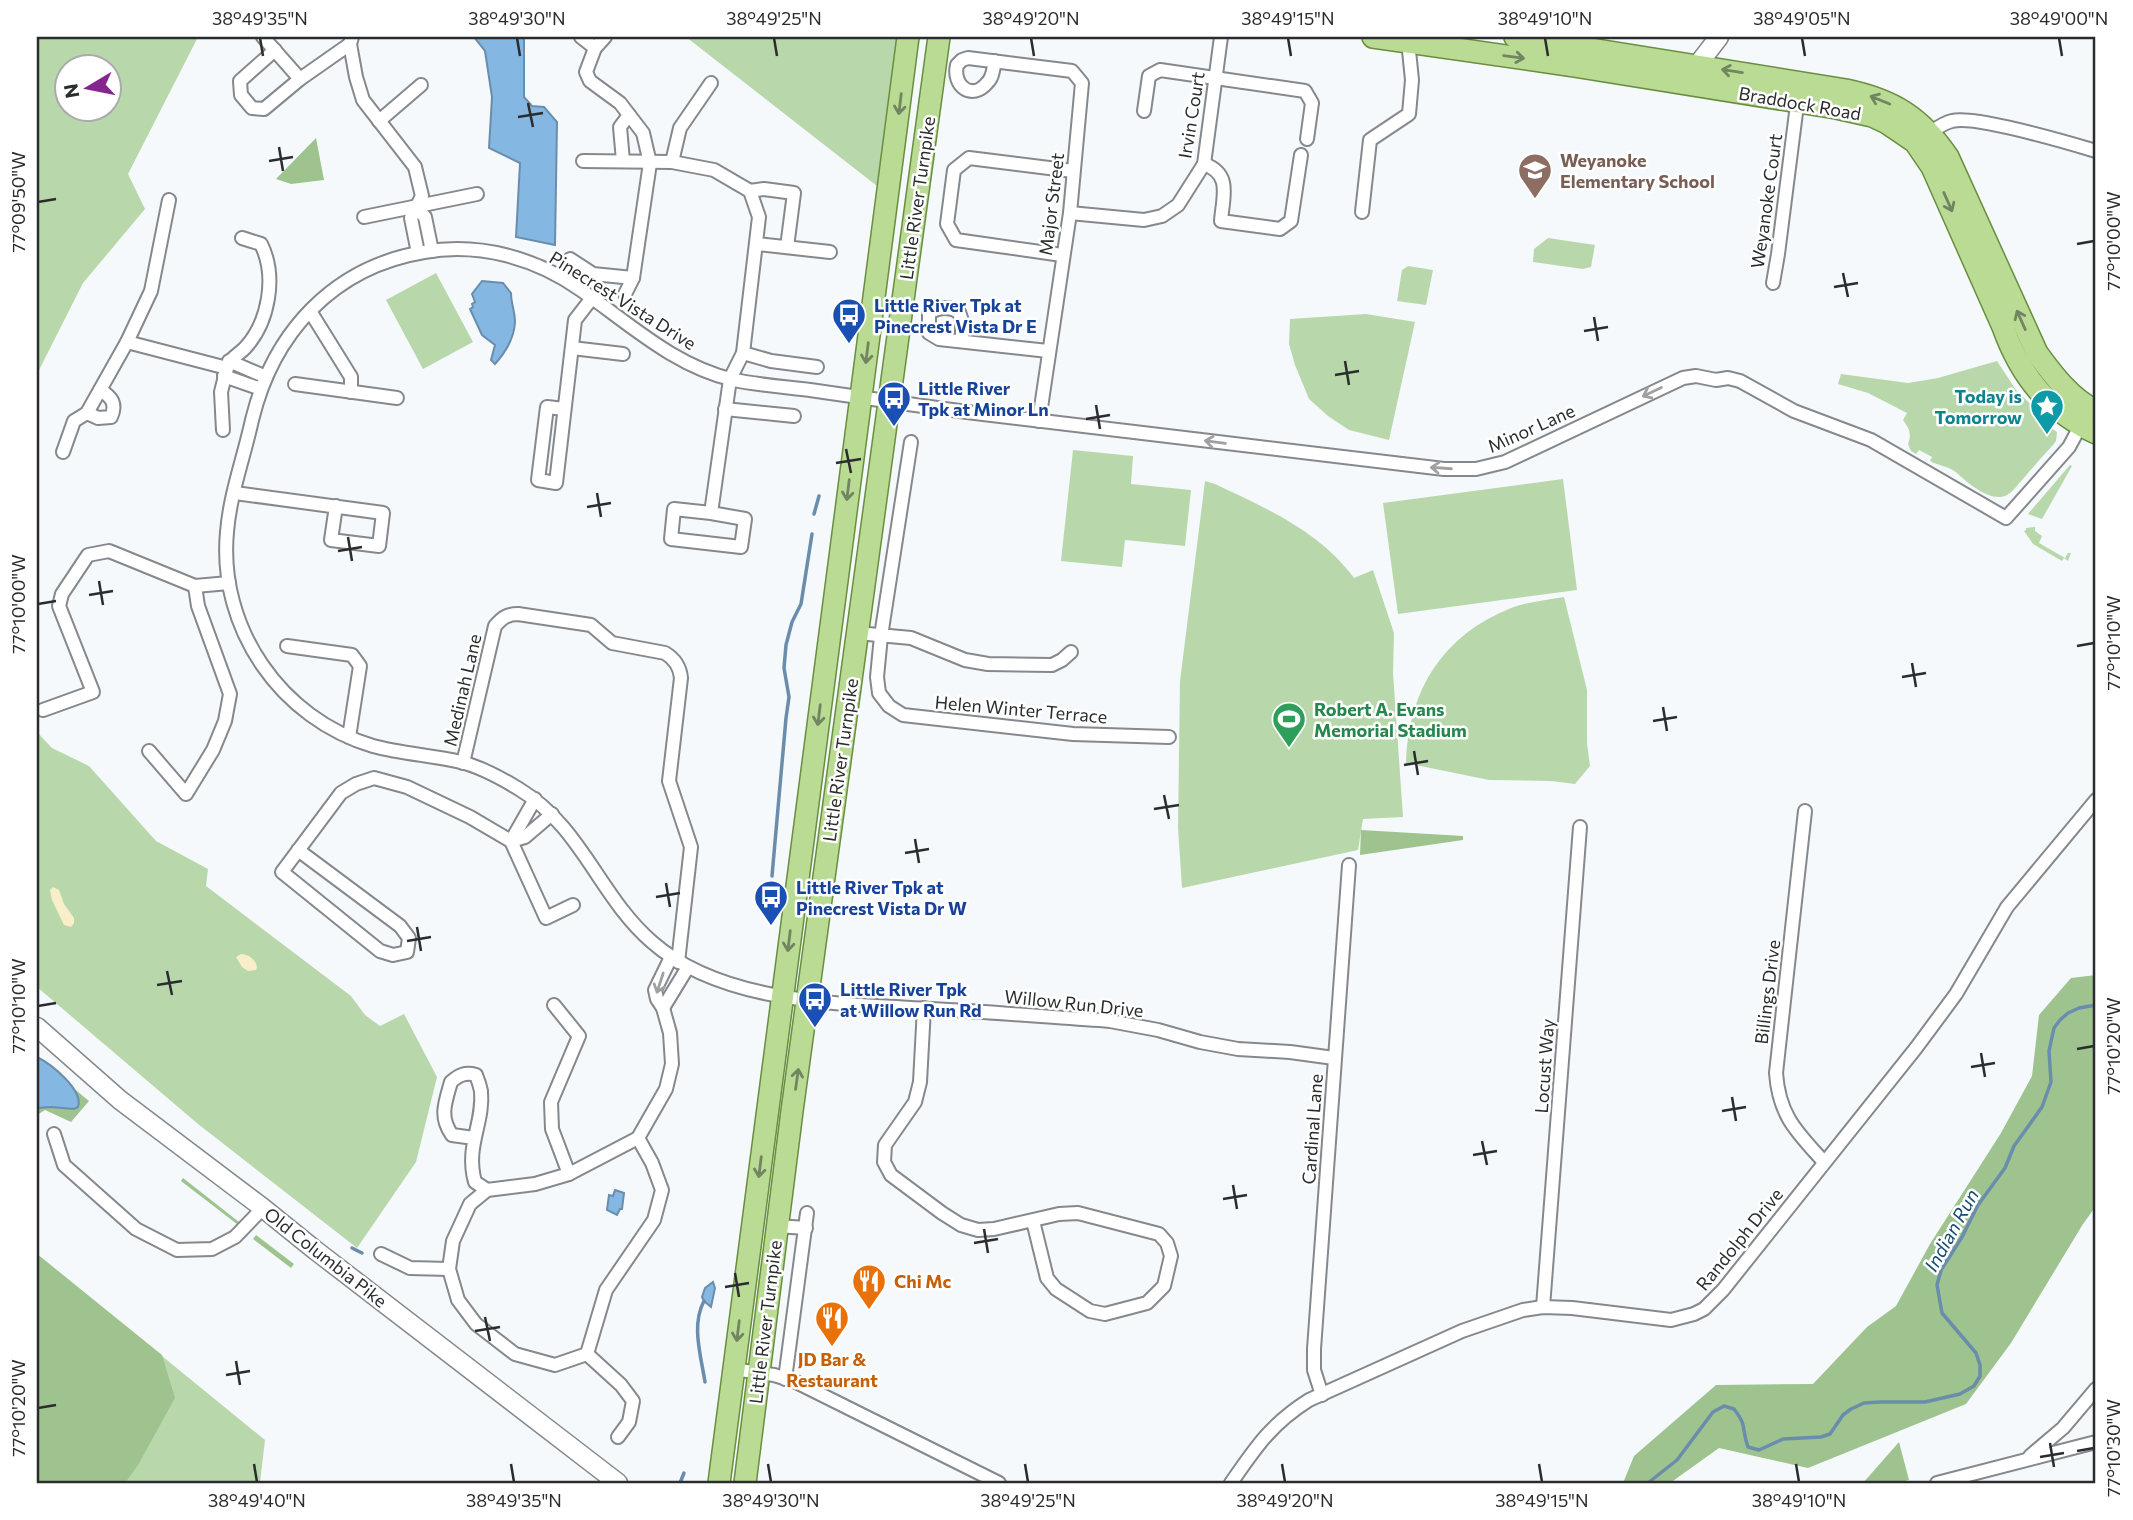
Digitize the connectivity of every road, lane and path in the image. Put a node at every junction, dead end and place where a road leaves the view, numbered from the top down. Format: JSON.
{"nodes":[{"id":1,"x":263,"y":37,"type":"edge"},
{"id":2,"x":581,"y":37,"type":"edge"},
{"id":3,"x":605,"y":37,"type":"edge"},
{"id":4,"x":908,"y":37,"type":"edge"},
{"id":5,"x":939,"y":37,"type":"edge"},
{"id":6,"x":1221,"y":37,"type":"edge"},
{"id":7,"x":1373,"y":37,"type":"edge"},
{"id":8,"x":1515,"y":37,"type":"edge"},
{"id":9,"x":1719,"y":37,"type":"edge"},
{"id":10,"x":351,"y":40,"type":"edge"},
{"id":11,"x":1408,"y":41,"type":"junction"},
{"id":12,"x":1447,"y":42,"type":"edge"},
{"id":13,"x":595,"y":48,"type":"junction"},
{"id":14,"x":275,"y":50,"type":"junction"},
{"id":15,"x":995,"y":61,"type":"dead end"},
{"id":16,"x":1690,"y":74,"type":"junction"},
{"id":17,"x":1215,"y":78,"type":"junction"},
{"id":18,"x":300,"y":79,"type":"junction"},
{"id":19,"x":711,"y":83,"type":"dead end"},
{"id":20,"x":421,"y":85,"type":"dead end"},
{"id":21,"x":1798,"y":92,"type":"junction"},
{"id":22,"x":1144,"y":111,"type":"dead end"},
{"id":23,"x":629,"y":115,"type":"junction"},
{"id":24,"x":379,"y":121,"type":"junction"},
{"id":25,"x":1922,"y":137,"type":"junction"},
{"id":26,"x":1307,"y":139,"type":"dead end"},
{"id":27,"x":2096,"y":151,"type":"edge"},
{"id":28,"x":1301,"y":156,"type":"dead end"},
{"id":29,"x":583,"y":160,"type":"dead end"},
{"id":30,"x":623,"y":161,"type":"junction"},
{"id":31,"x":672,"y":162,"type":"junction"},
{"id":32,"x":650,"y":163,"type":"junction"},
{"id":33,"x":1204,"y":164,"type":"junction"},
{"id":34,"x":1073,"y":171,"type":"junction"},
{"id":35,"x":750,"y":191,"type":"junction"},
{"id":36,"x":477,"y":194,"type":"dead end"},
{"id":37,"x":169,"y":200,"type":"dead end"},
{"id":38,"x":416,"y":208,"type":"junction"},
{"id":39,"x":1362,"y":212,"type":"dead end"},
{"id":40,"x":1070,"y":213,"type":"junction"},
{"id":41,"x":364,"y":217,"type":"dead end"},
{"id":42,"x":242,"y":238,"type":"dead end"},
{"id":43,"x":757,"y":244,"type":"junction"},
{"id":44,"x":787,"y":247,"type":"junction"},
{"id":45,"x":432,"y":251,"type":"junction"},
{"id":46,"x":830,"y":252,"type":"dead end"},
{"id":47,"x":418,"y":253,"type":"junction"},
{"id":48,"x":1062,"y":255,"type":"junction"},
{"id":49,"x":570,"y":259,"type":"dead end"},
{"id":50,"x":633,"y":278,"type":"junction"},
{"id":51,"x":1773,"y":283,"type":"dead end"},
{"id":52,"x":625,"y":294,"type":"dead end"},
{"id":53,"x":592,"y":298,"type":"junction"},
{"id":54,"x":310,"y":311,"type":"junction"},
{"id":55,"x":962,"y":341,"type":"dead end"},
{"id":56,"x":127,"y":342,"type":"junction"},
{"id":57,"x":572,"y":348,"type":"junction"},
{"id":58,"x":1048,"y":352,"type":"junction"},
{"id":59,"x":743,"y":353,"type":"junction"},
{"id":60,"x":623,"y":354,"type":"dead end"},
{"id":61,"x":817,"y":367,"type":"dead end"},
{"id":62,"x":227,"y":368,"type":"junction"},
{"id":63,"x":730,"y":379,"type":"junction"},
{"id":64,"x":263,"y":383,"type":"junction"},
{"id":65,"x":295,"y":384,"type":"dead end"},
{"id":66,"x":100,"y":390,"type":"junction"},
{"id":67,"x":351,"y":391,"type":"junction"},
{"id":68,"x":397,"y":398,"type":"dead end"},
{"id":69,"x":861,"y":398,"type":"junction"},
{"id":70,"x":889,"y":402,"type":"junction"},
{"id":71,"x":564,"y":408,"type":"junction"},
{"id":72,"x":726,"y":409,"type":"junction"},
{"id":73,"x":87,"y":413,"type":"junction"},
{"id":74,"x":794,"y":416,"type":"dead end"},
{"id":75,"x":2091,"y":419,"type":"edge"},
{"id":76,"x":1039,"y":421,"type":"junction"},
{"id":77,"x":223,"y":430,"type":"dead end"},
{"id":78,"x":911,"y":443,"type":"dead end"},
{"id":79,"x":63,"y":452,"type":"dead end"},
{"id":80,"x":235,"y":493,"type":"junction"},
{"id":81,"x":336,"y":506,"type":"junction"},
{"id":82,"x":711,"y":513,"type":"junction"},
{"id":83,"x":869,"y":547,"type":"junction"},
{"id":84,"x":894,"y":550,"type":"junction"},
{"id":85,"x":229,"y":583,"type":"junction"},
{"id":86,"x":195,"y":586,"type":"junction"},
{"id":87,"x":857,"y":633,"type":"junction"},
{"id":88,"x":881,"y":635,"type":"junction"},
{"id":89,"x":287,"y":646,"type":"dead end"},
{"id":90,"x":1070,"y":652,"type":"dead end"},
{"id":91,"x":43,"y":710,"type":"dead end"},
{"id":92,"x":349,"y":737,"type":"junction"},
{"id":93,"x":1169,"y":737,"type":"dead end"},
{"id":94,"x":149,"y":751,"type":"dead end"},
{"id":95,"x":463,"y":762,"type":"junction"},
{"id":96,"x":535,"y":799,"type":"junction"},
{"id":97,"x":2096,"y":800,"type":"edge"},
{"id":98,"x":1805,"y":811,"type":"dead end"},
{"id":99,"x":552,"y":814,"type":"junction"},
{"id":100,"x":1580,"y":827,"type":"dead end"},
{"id":101,"x":511,"y":841,"type":"junction"},
{"id":102,"x":299,"y":850,"type":"junction"},
{"id":103,"x":1349,"y":865,"type":"dead end"},
{"id":104,"x":573,"y":905,"type":"dead end"},
{"id":105,"x":679,"y":962,"type":"junction"},
{"id":106,"x":783,"y":995,"type":"junction"},
{"id":107,"x":808,"y":999,"type":"junction"},
{"id":108,"x":554,"y":1005,"type":"dead end"},
{"id":109,"x":663,"y":1008,"type":"junction"},
{"id":110,"x":924,"y":1008,"type":"junction"},
{"id":111,"x":37,"y":1027,"type":"edge"},
{"id":112,"x":1334,"y":1058,"type":"junction"},
{"id":113,"x":54,"y":1134,"type":"dead end"},
{"id":114,"x":474,"y":1138,"type":"junction"},
{"id":115,"x":638,"y":1138,"type":"junction"},
{"id":116,"x":1824,"y":1162,"type":"junction"},
{"id":117,"x":569,"y":1174,"type":"junction"},
{"id":118,"x":487,"y":1190,"type":"junction"},
{"id":119,"x":263,"y":1208,"type":"junction"},
{"id":120,"x":807,"y":1213,"type":"dead end"},
{"id":121,"x":1033,"y":1221,"type":"junction"},
{"id":122,"x":778,"y":1226,"type":"junction"},
{"id":123,"x":806,"y":1228,"type":"junction"},
{"id":124,"x":381,"y":1254,"type":"dead end"},
{"id":125,"x":449,"y":1269,"type":"junction"},
{"id":126,"x":1543,"y":1307,"type":"junction"},
{"id":127,"x":587,"y":1354,"type":"junction"},
{"id":128,"x":733,"y":1369,"type":"junction"},
{"id":129,"x":759,"y":1372,"type":"junction"},
{"id":130,"x":785,"y":1379,"type":"junction"},
{"id":131,"x":2096,"y":1389,"type":"edge"},
{"id":132,"x":1321,"y":1395,"type":"junction"},
{"id":133,"x":618,"y":1437,"type":"dead end"},
{"id":134,"x":2096,"y":1442,"type":"edge"},
{"id":135,"x":2024,"y":1460,"type":"junction"},
{"id":136,"x":618,"y":1483,"type":"edge"},
{"id":137,"x":719,"y":1483,"type":"edge"},
{"id":138,"x":745,"y":1483,"type":"edge"},
{"id":139,"x":999,"y":1483,"type":"edge"},
{"id":140,"x":1231,"y":1483,"type":"edge"},
{"id":141,"x":1937,"y":1483,"type":"edge"}],
"edges":[{"from":1,"to":14,"type":"street"},
{"from":2,"to":13,"type":"street"},
{"from":3,"to":13,"type":"street"},
{"from":4,"to":69,"type":"main road","name":"Little River Turnpike","one_way":true},
{"from":5,"to":70,"type":"main road","name":"Little River Turnpike"},
{"from":6,"to":17,"type":"street","name":"Irvin Court"},
{"from":7,"to":11,"type":"main road","name":"Braddock Road"},
{"from":8,"to":16,"type":"main road","name":"Braddock Road"},
{"from":9,"to":16,"type":"street"},
{"from":10,"to":18,"type":"street"},
{"from":10,"to":24,"type":"street"},
{"from":11,"to":12,"type":"main road","name":"Braddock Road"},
{"from":11,"to":39,"type":"street"},
{"from":12,"to":16,"type":"main road","name":"Braddock Road","one_way":true},
{"from":13,"to":23,"type":"street"},
{"from":14,"to":18,"type":"street"},
{"from":14,"to":18,"type":"street"},
{"from":15,"to":34,"type":"street","name":"Major Street"},
{"from":16,"to":21,"type":"main road","name":"Braddock Road"},
{"from":17,"to":22,"type":"street"},
{"from":17,"to":26,"type":"street"},
{"from":17,"to":33,"type":"street","name":"Irvin Court"},
{"from":19,"to":31,"type":"street"},
{"from":20,"to":24,"type":"street"},
{"from":21,"to":25,"type":"main road","name":"Braddock Road"},
{"from":21,"to":51,"type":"street","name":"Weyanoke Court"},
{"from":23,"to":30,"type":"street"},
{"from":23,"to":32,"type":"street"},
{"from":24,"to":38,"type":"street"},
{"from":25,"to":27,"type":"street"},
{"from":25,"to":75,"type":"main road","name":"Braddock Road"},
{"from":28,"to":33,"type":"street"},
{"from":29,"to":30,"type":"street"},
{"from":30,"to":32,"type":"street"},
{"from":31,"to":32,"type":"street"},
{"from":31,"to":35,"type":"street"},
{"from":32,"to":50,"type":"street"},
{"from":33,"to":40,"type":"street","name":"Irvin Court"},
{"from":34,"to":40,"type":"street","name":"Major Street"},
{"from":34,"to":48,"type":"street"},
{"from":35,"to":43,"type":"street"},
{"from":35,"to":44,"type":"street"},
{"from":36,"to":38,"type":"street"},
{"from":37,"to":56,"type":"street"},
{"from":38,"to":41,"type":"street"},
{"from":38,"to":45,"type":"street"},
{"from":38,"to":47,"type":"street"},
{"from":40,"to":48,"type":"street","name":"Major Street"},
{"from":42,"to":62,"type":"street"},
{"from":43,"to":44,"type":"street"},
{"from":43,"to":59,"type":"street"},
{"from":44,"to":46,"type":"street"},
{"from":45,"to":47,"type":"street","name":"Pinecrest Vista Drive"},
{"from":45,"to":53,"type":"street","name":"Pinecrest Vista Drive"},
{"from":47,"to":54,"type":"street","name":"Pinecrest Vista Drive"},
{"from":48,"to":58,"type":"street","name":"Major Street"},
{"from":49,"to":50,"type":"street"},
{"from":50,"to":52,"type":"street"},
{"from":53,"to":57,"type":"street"},
{"from":53,"to":63,"type":"street","name":"Pinecrest Vista Drive"},
{"from":54,"to":64,"type":"street","name":"Pinecrest Vista Drive"},
{"from":54,"to":67,"type":"street"},
{"from":55,"to":58,"type":"street"},
{"from":56,"to":62,"type":"street"},
{"from":56,"to":66,"type":"street"},
{"from":57,"to":60,"type":"street"},
{"from":57,"to":71,"type":"street"},
{"from":58,"to":76,"type":"street","name":"Major Street"},
{"from":59,"to":61,"type":"street"},
{"from":59,"to":63,"type":"street"},
{"from":62,"to":64,"type":"street"},
{"from":62,"to":77,"type":"street"},
{"from":63,"to":69,"type":"street","name":"Pinecrest Vista Drive"},
{"from":63,"to":72,"type":"street"},
{"from":64,"to":80,"type":"street","name":"Pinecrest Vista Drive"},
{"from":65,"to":67,"type":"street"},
{"from":66,"to":73,"type":"street"},
{"from":66,"to":73,"type":"street"},
{"from":67,"to":68,"type":"street"},
{"from":69,"to":70,"type":"street","name":"Pinecrest Vista Drive"},
{"from":69,"to":106,"type":"main road","name":"Little River Turnpike","one_way":true},
{"from":70,"to":76,"type":"street","name":"Minor Lane"},
{"from":70,"to":83,"type":"main road","name":"Little River Turnpike"},
{"from":71,"to":71,"type":"street"},
{"from":72,"to":74,"type":"street"},
{"from":72,"to":82,"type":"street"},
{"from":73,"to":79,"type":"street"},
{"from":75,"to":76,"type":"street","name":"Minor Lane","one_way":true},
{"from":78,"to":84,"type":"street"},
{"from":80,"to":81,"type":"street"},
{"from":80,"to":85,"type":"street","name":"Pinecrest Vista Drive"},
{"from":81,"to":81,"type":"street"},
{"from":82,"to":82,"type":"street"},
{"from":83,"to":84,"type":"street"},
{"from":83,"to":87,"type":"main road","name":"Little River Turnpike"},
{"from":84,"to":88,"type":"street"},
{"from":85,"to":86,"type":"street"},
{"from":85,"to":92,"type":"street","name":"Pinecrest Vista Drive"},
{"from":86,"to":91,"type":"street"},
{"from":86,"to":94,"type":"street"},
{"from":87,"to":88,"type":"street"},
{"from":87,"to":107,"type":"main road","name":"Little River Turnpike"},
{"from":88,"to":90,"type":"street"},
{"from":88,"to":93,"type":"street","name":"Helen Winter Terrace"},
{"from":89,"to":92,"type":"street"},
{"from":92,"to":95,"type":"street","name":"Pinecrest Vista Drive"},
{"from":95,"to":96,"type":"street","name":"Pinecrest Vista Drive"},
{"from":95,"to":105,"type":"street","name":"Medinah Lane"},
{"from":96,"to":99,"type":"street","name":"Pinecrest Vista Drive"},
{"from":96,"to":101,"type":"street"},
{"from":97,"to":116,"type":"street","name":"Randolph Drive"},
{"from":98,"to":116,"type":"street","name":"Billings Drive"},
{"from":99,"to":101,"type":"street"},
{"from":99,"to":105,"type":"street","name":"Pinecrest Vista Drive"},
{"from":100,"to":126,"type":"street","name":"Locust Way"},
{"from":101,"to":102,"type":"street"},
{"from":101,"to":104,"type":"street"},
{"from":102,"to":102,"type":"street"},
{"from":103,"to":112,"type":"street","name":"Cardinal Lane"},
{"from":105,"to":106,"type":"street","name":"Pinecrest Vista Drive"},
{"from":105,"to":109,"type":"street"},
{"from":105,"to":109,"type":"street","one_way":true},
{"from":106,"to":107,"type":"street","name":"Pinecrest Vista Drive"},
{"from":106,"to":128,"type":"main road","name":"Little River Turnpike","one_way":true},
{"from":107,"to":110,"type":"street","name":"Willow Run Drive"},
{"from":122,"to":107,"type":"main road","name":"Little River Turnpike","one_way":true},
{"from":108,"to":117,"type":"street"},
{"from":109,"to":115,"type":"street"},
{"from":110,"to":112,"type":"street","name":"Willow Run Drive"},
{"from":110,"to":121,"type":"street"},
{"from":111,"to":119,"type":"street","name":"Old Columbia Pike"},
{"from":112,"to":132,"type":"street","name":"Cardinal Lane"},
{"from":113,"to":119,"type":"street"},
{"from":114,"to":114,"type":"street"},
{"from":114,"to":118,"type":"street"},
{"from":115,"to":117,"type":"street"},
{"from":115,"to":127,"type":"street"},
{"from":116,"to":126,"type":"street","name":"Randolph Drive"},
{"from":117,"to":118,"type":"street"},
{"from":118,"to":125,"type":"street"},
{"from":119,"to":136,"type":"street","name":"Old Columbia Pike"},
{"from":120,"to":123,"type":"street"},
{"from":121,"to":121,"type":"street"},
{"from":122,"to":123,"type":"street"},
{"from":122,"to":129,"type":"main road","name":"Little River Turnpike"},
{"from":123,"to":130,"type":"street"},
{"from":124,"to":125,"type":"street"},
{"from":125,"to":127,"type":"street"},
{"from":126,"to":132,"type":"street","name":"Randolph Drive"},
{"from":127,"to":133,"type":"street"},
{"from":128,"to":129,"type":"street"},
{"from":128,"to":137,"type":"main road","name":"Little River Turnpike"},
{"from":129,"to":130,"type":"street"},
{"from":129,"to":138,"type":"main road","name":"Little River Turnpike"},
{"from":130,"to":139,"type":"street"},
{"from":131,"to":135,"type":"street"},
{"from":132,"to":140,"type":"street","name":"Randolph Drive"},
{"from":134,"to":135,"type":"street"},
{"from":135,"to":141,"type":"street"}]}
